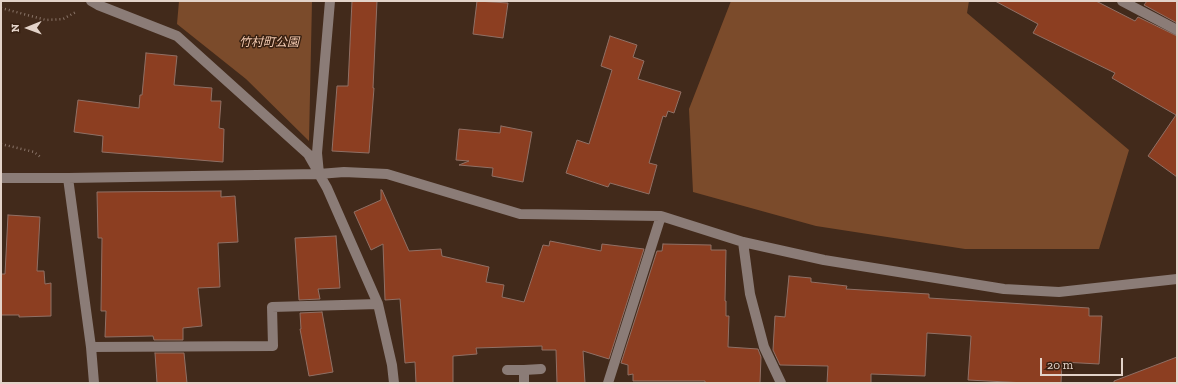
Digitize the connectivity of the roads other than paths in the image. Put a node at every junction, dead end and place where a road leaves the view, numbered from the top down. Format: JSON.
{"nodes":[{"id":1,"x":91,"y":1,"type":"edge"},
{"id":2,"x":330,"y":1,"type":"edge"},
{"id":3,"x":1122,"y":1,"type":"edge"},
{"id":4,"x":1177,"y":30,"type":"edge"},
{"id":5,"x":319,"y":174,"type":"junction"},
{"id":6,"x":1,"y":178,"type":"edge"},
{"id":7,"x":68,"y":178,"type":"junction"},
{"id":8,"x":661,"y":216,"type":"junction"},
{"id":9,"x":743,"y":242,"type":"junction"},
{"id":10,"x":1177,"y":279,"type":"edge"},
{"id":11,"x":378,"y":304,"type":"junction"},
{"id":12,"x":91,"y":347,"type":"junction"},
{"id":13,"x":541,"y":369,"type":"dead end"},
{"id":14,"x":507,"y":370,"type":"dead end"},
{"id":15,"x":524,"y":370,"type":"junction"},
{"id":16,"x":94,"y":383,"type":"edge"},
{"id":17,"x":394,"y":383,"type":"edge"},
{"id":18,"x":524,"y":383,"type":"edge"},
{"id":19,"x":608,"y":383,"type":"edge"},
{"id":20,"x":781,"y":383,"type":"edge"}],
"edges":[{"from":1,"to":5,"type":"street"},
{"from":2,"to":5,"type":"street"},
{"from":3,"to":4,"type":"street"},
{"from":5,"to":7,"type":"street"},
{"from":5,"to":8,"type":"street"},
{"from":5,"to":11,"type":"street"},
{"from":6,"to":7,"type":"street"},
{"from":7,"to":12,"type":"street"},
{"from":8,"to":9,"type":"street"},
{"from":8,"to":19,"type":"street"},
{"from":9,"to":10,"type":"street"},
{"from":9,"to":20,"type":"street"},
{"from":11,"to":12,"type":"street"},
{"from":11,"to":17,"type":"street"},
{"from":12,"to":16,"type":"street"},
{"from":13,"to":15,"type":"street"},
{"from":14,"to":15,"type":"street"},
{"from":15,"to":18,"type":"street"}]}
